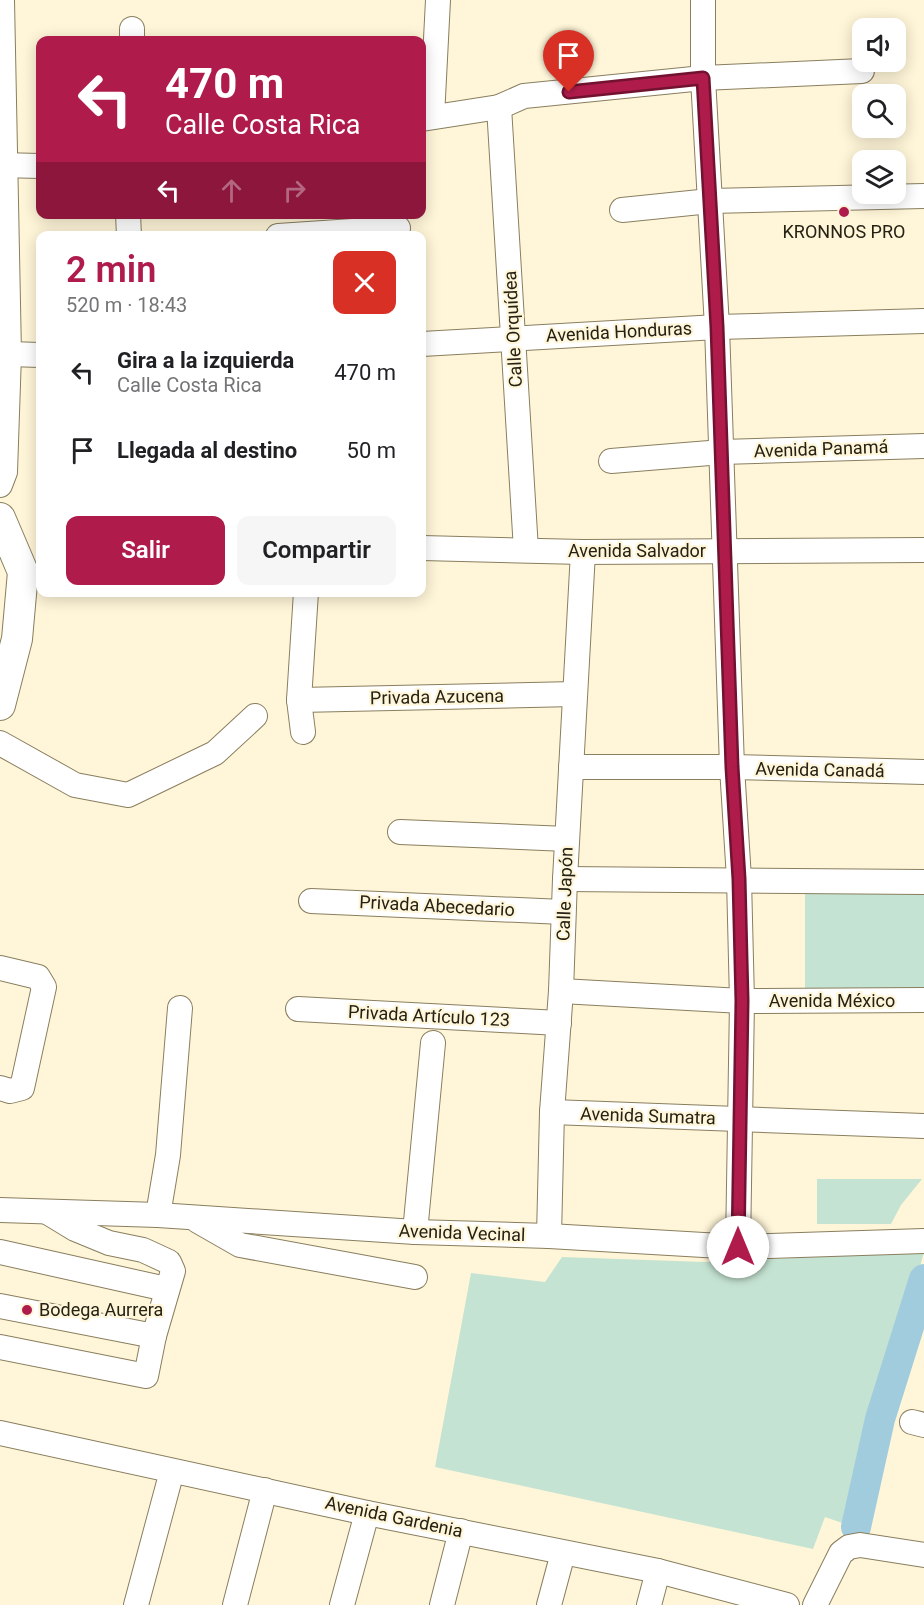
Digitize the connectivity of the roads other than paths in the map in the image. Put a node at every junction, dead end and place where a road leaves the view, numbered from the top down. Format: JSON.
{"nodes":[{"id":1,"x":2,"y":0,"type":"edge"},
{"id":2,"x":438,"y":0,"type":"edge"},
{"id":3,"x":704,"y":0,"type":"edge"},
{"id":4,"x":1,"y":32,"type":"edge"},
{"id":5,"x":852,"y":71,"type":"edge"},
{"id":6,"x":703,"y":78,"type":"junction"},
{"id":7,"x":499,"y":107,"type":"junction"},
{"id":8,"x":427,"y":118,"type":"edge"},
{"id":9,"x":2,"y":165,"type":"edge"},
{"id":10,"x":36,"y":166,"type":"edge"},
{"id":11,"x":924,"y":196,"type":"edge"},
{"id":12,"x":710,"y":201,"type":"junction"},
{"id":13,"x":622,"y":210,"type":"dead end"},
{"id":14,"x":398,"y":226,"type":"edge"},
{"id":15,"x":338,"y":231,"type":"edge"},
{"id":16,"x":924,"y":321,"type":"edge"},
{"id":17,"x":717,"y":327,"type":"junction"},
{"id":18,"x":514,"y":338,"type":"junction"},
{"id":19,"x":426,"y":344,"type":"edge"},
{"id":20,"x":9,"y":354,"type":"junction"},
{"id":21,"x":36,"y":355,"type":"edge"},
{"id":22,"x":924,"y":446,"type":"edge"},
{"id":23,"x":722,"y":452,"type":"junction"},
{"id":24,"x":611,"y":461,"type":"dead end"},
{"id":25,"x":0,"y":485,"type":"edge"},
{"id":26,"x":0,"y":518,"type":"edge"},
{"id":27,"x":426,"y":548,"type":"edge"},
{"id":28,"x":924,"y":549,"type":"edge"},
{"id":29,"x":526,"y":550,"type":"junction"},
{"id":30,"x":725,"y":550,"type":"junction"},
{"id":31,"x":583,"y":552,"type":"junction"},
{"id":32,"x":21,"y":570,"type":"edge"},
{"id":33,"x":306,"y":597,"type":"edge"},
{"id":34,"x":0,"y":602,"type":"edge"},
{"id":35,"x":575,"y":694,"type":"junction"},
{"id":36,"x":299,"y":700,"type":"junction"},
{"id":37,"x":0,"y":705,"type":"edge"},
{"id":38,"x":255,"y":716,"type":"dead end"},
{"id":39,"x":303,"y":732,"type":"dead end"},
{"id":40,"x":0,"y":743,"type":"edge"},
{"id":41,"x":571,"y":767,"type":"junction"},
{"id":42,"x":732,"y":767,"type":"junction"},
{"id":43,"x":924,"y":772,"type":"edge"},
{"id":44,"x":400,"y":832,"type":"dead end"},
{"id":45,"x":567,"y":839,"type":"junction"},
{"id":46,"x":565,"y":879,"type":"junction"},
{"id":47,"x":739,"y":879,"type":"junction"},
{"id":48,"x":924,"y":882,"type":"edge"},
{"id":49,"x":310,"y":901,"type":"dead end"},
{"id":50,"x":563,"y":912,"type":"junction"},
{"id":51,"x":0,"y":968,"type":"edge"},
{"id":52,"x":561,"y":991,"type":"junction"},
{"id":53,"x":924,"y":1000,"type":"edge"},
{"id":54,"x":742,"y":1001,"type":"junction"},
{"id":55,"x":180,"y":1008,"type":"dead end"},
{"id":56,"x":298,"y":1009,"type":"dead end"},
{"id":57,"x":559,"y":1023,"type":"junction"},
{"id":58,"x":433,"y":1043,"type":"dead end"},
{"id":59,"x":0,"y":1088,"type":"edge"},
{"id":60,"x":552,"y":1112,"type":"junction"},
{"id":61,"x":739,"y":1119,"type":"junction"},
{"id":62,"x":924,"y":1126,"type":"edge"},
{"id":63,"x":5,"y":1210,"type":"edge"},
{"id":64,"x":45,"y":1211,"type":"junction"},
{"id":65,"x":158,"y":1215,"type":"junction"},
{"id":66,"x":194,"y":1218,"type":"junction"},
{"id":67,"x":415,"y":1232,"type":"junction"},
{"id":68,"x":549,"y":1236,"type":"junction"},
{"id":69,"x":924,"y":1241,"type":"edge"},
{"id":70,"x":738,"y":1247,"type":"junction"},
{"id":71,"x":0,"y":1252,"type":"edge"},
{"id":72,"x":415,"y":1277,"type":"dead end"},
{"id":73,"x":169,"y":1283,"type":"junction"},
{"id":74,"x":0,"y":1306,"type":"edge"},
{"id":75,"x":154,"y":1336,"type":"junction"},
{"id":76,"x":0,"y":1347,"type":"edge"},
{"id":77,"x":0,"y":1432,"type":"edge"},
{"id":78,"x":172,"y":1471,"type":"junction"},
{"id":79,"x":265,"y":1490,"type":"junction"},
{"id":80,"x":367,"y":1513,"type":"junction"},
{"id":81,"x":461,"y":1531,"type":"junction"},
{"id":82,"x":563,"y":1552,"type":"junction"},
{"id":83,"x":924,"y":1555,"type":"edge"},
{"id":84,"x":658,"y":1572,"type":"junction"},
{"id":85,"x":754,"y":1600,"type":"edge"},
{"id":86,"x":136,"y":1605,"type":"edge"},
{"id":87,"x":235,"y":1605,"type":"edge"},
{"id":88,"x":342,"y":1605,"type":"edge"},
{"id":89,"x":442,"y":1605,"type":"edge"},
{"id":90,"x":549,"y":1605,"type":"edge"},
{"id":91,"x":649,"y":1605,"type":"edge"},
{"id":92,"x":787,"y":1605,"type":"edge"},
{"id":93,"x":815,"y":1605,"type":"edge"}],
"edges":[{"from":1,"to":4,"type":"street"},
{"from":2,"to":8,"type":"street"},
{"from":3,"to":6,"type":"street"},
{"from":4,"to":9,"type":"street"},
{"from":5,"to":6,"type":"street"},
{"from":6,"to":7,"type":"street"},
{"from":6,"to":12,"type":"street"},
{"from":7,"to":8,"type":"street"},
{"from":7,"to":18,"type":"street","name":"Calle Orquídea"},
{"from":9,"to":10,"type":"street"},
{"from":9,"to":20,"type":"street"},
{"from":11,"to":12,"type":"street"},
{"from":12,"to":13,"type":"street"},
{"from":12,"to":17,"type":"street"},
{"from":14,"to":15,"type":"street"},
{"from":16,"to":17,"type":"street","name":"Avenida Honduras"},
{"from":17,"to":18,"type":"street","name":"Avenida Honduras"},
{"from":17,"to":23,"type":"street"},
{"from":18,"to":19,"type":"street","name":"Avenida Honduras"},
{"from":18,"to":29,"type":"street","name":"Calle Orquídea"},
{"from":20,"to":21,"type":"street"},
{"from":20,"to":25,"type":"street"},
{"from":22,"to":23,"type":"street","name":"Avenida Panamá"},
{"from":23,"to":24,"type":"street","name":"Avenida Panamá"},
{"from":23,"to":30,"type":"street"},
{"from":26,"to":32,"type":"main road"},
{"from":27,"to":29,"type":"street","name":"Avenida Salvador"},
{"from":28,"to":30,"type":"street","name":"Avenida Salvador"},
{"from":29,"to":31,"type":"street","name":"Avenida Salvador"},
{"from":30,"to":31,"type":"street","name":"Avenida Salvador"},
{"from":30,"to":42,"type":"street"},
{"from":31,"to":35,"type":"street","name":"Calle Japón"},
{"from":32,"to":34,"type":"main road"},
{"from":32,"to":37,"type":"main road"},
{"from":33,"to":36,"type":"street"},
{"from":35,"to":36,"type":"street","name":"Privada Azucena"},
{"from":35,"to":41,"type":"street","name":"Calle Japón"},
{"from":36,"to":39,"type":"street"},
{"from":38,"to":40,"type":"street"},
{"from":41,"to":42,"type":"street","name":"Avenida Canadá"},
{"from":41,"to":45,"type":"street","name":"Calle Japón"},
{"from":42,"to":43,"type":"street","name":"Avenida Canadá"},
{"from":42,"to":47,"type":"street"},
{"from":44,"to":45,"type":"street"},
{"from":45,"to":46,"type":"street","name":"Calle Japón"},
{"from":46,"to":47,"type":"street"},
{"from":46,"to":50,"type":"street","name":"Calle Japón"},
{"from":47,"to":48,"type":"street"},
{"from":47,"to":54,"type":"street"},
{"from":49,"to":50,"type":"street","name":"Privada Abecedario"},
{"from":50,"to":52,"type":"street","name":"Calle Japón"},
{"from":51,"to":59,"type":"street"},
{"from":52,"to":54,"type":"street","name":"Avenida México"},
{"from":52,"to":57,"type":"street","name":"Calle Japón"},
{"from":53,"to":54,"type":"street","name":"Avenida México"},
{"from":54,"to":61,"type":"street"},
{"from":55,"to":65,"type":"street"},
{"from":56,"to":57,"type":"street","name":"Privada Artículo 123"},
{"from":57,"to":60,"type":"street","name":"Calle Japón"},
{"from":58,"to":67,"type":"street"},
{"from":60,"to":61,"type":"street","name":"Avenida Sumatra"},
{"from":60,"to":68,"type":"street","name":"Calle Japón"},
{"from":61,"to":62,"type":"street","name":"Avenida Sumatra"},
{"from":61,"to":70,"type":"street"},
{"from":63,"to":64,"type":"street","name":"Avenida Vecinal"},
{"from":63,"to":73,"type":"street"},
{"from":64,"to":65,"type":"street","name":"Avenida Vecinal"},
{"from":64,"to":73,"type":"street"},
{"from":65,"to":66,"type":"street","name":"Avenida Vecinal"},
{"from":66,"to":67,"type":"street","name":"Avenida Vecinal"},
{"from":66,"to":72,"type":"street"},
{"from":67,"to":68,"type":"street","name":"Avenida Vecinal"},
{"from":68,"to":70,"type":"street","name":"Avenida Vecinal"},
{"from":69,"to":70,"type":"street","name":"Avenida Vecinal"},
{"from":71,"to":73,"type":"street"},
{"from":73,"to":75,"type":"street"},
{"from":74,"to":75,"type":"street"},
{"from":75,"to":76,"type":"street"},
{"from":77,"to":78,"type":"street","name":"Avenida Gardenia"},
{"from":78,"to":79,"type":"street","name":"Avenida Gardenia"},
{"from":78,"to":86,"type":"street"},
{"from":79,"to":80,"type":"street","name":"Avenida Gardenia"},
{"from":79,"to":87,"type":"street"},
{"from":80,"to":81,"type":"street","name":"Avenida Gardenia"},
{"from":80,"to":88,"type":"street"},
{"from":81,"to":82,"type":"street","name":"Avenida Gardenia"},
{"from":81,"to":89,"type":"street"},
{"from":82,"to":84,"type":"street","name":"Avenida Gardenia"},
{"from":82,"to":90,"type":"street"},
{"from":83,"to":93,"type":"street"},
{"from":84,"to":85,"type":"street","name":"Avenida Gardenia"},
{"from":84,"to":91,"type":"street"},
{"from":85,"to":92,"type":"street","name":"Avenida Gardenia"}]}
